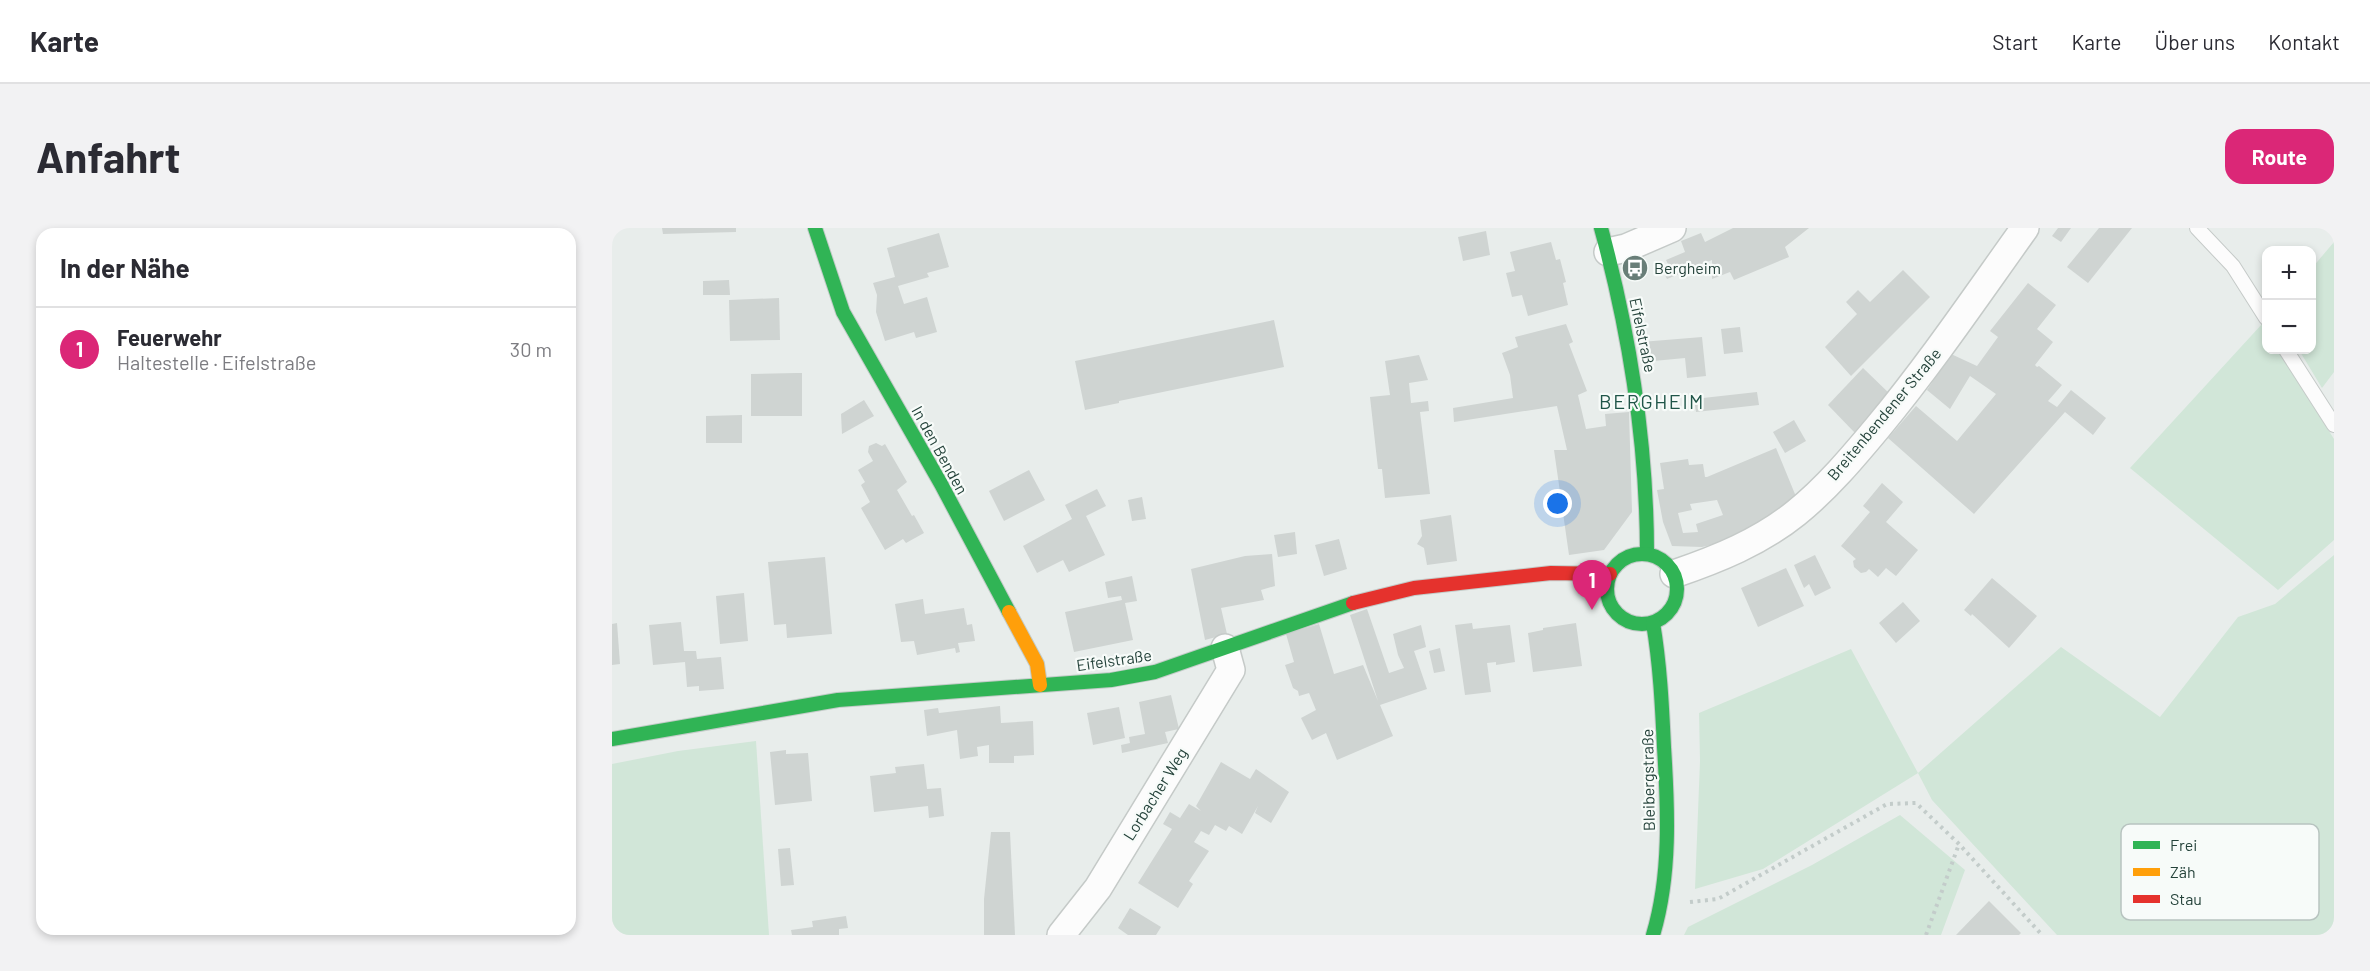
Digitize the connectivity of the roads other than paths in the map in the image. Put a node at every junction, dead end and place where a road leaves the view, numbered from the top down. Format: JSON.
{"nodes":[{"id":1,"x":815,"y":228,"type":"edge"},
{"id":2,"x":1672,"y":228,"type":"edge"},
{"id":3,"x":2025,"y":228,"type":"edge"},
{"id":4,"x":2197,"y":228,"type":"edge"},
{"id":5,"x":1605,"y":240,"type":"edge"},
{"id":6,"x":2262,"y":312,"type":"edge"},
{"id":7,"x":2289,"y":354,"type":"edge"},
{"id":8,"x":2334,"y":425,"type":"edge"},
{"id":9,"x":1647,"y":554,"type":"junction"},
{"id":10,"x":1610,"y":574,"type":"junction"},
{"id":11,"x":1674,"y":574,"type":"junction"},
{"id":12,"x":1653,"y":623,"type":"junction"},
{"id":13,"x":1225,"y":648,"type":"junction"},
{"id":14,"x":1040,"y":685,"type":"junction"},
{"id":15,"x":612,"y":739,"type":"edge"},
{"id":16,"x":1061,"y":935,"type":"edge"},
{"id":17,"x":1653,"y":935,"type":"edge"}],
"edges":[{"from":1,"to":14,"type":"street","name":"In den Benden"},
{"from":2,"to":5,"type":"street"},
{"from":3,"to":11,"type":"street","name":"Breitenbendener Straße"},
{"from":4,"to":6,"type":"lane"},
{"from":5,"to":9,"type":"street","name":"Eifelstraße"},
{"from":7,"to":8,"type":"lane"},
{"from":9,"to":10,"type":"street"},
{"from":9,"to":11,"type":"street"},
{"from":10,"to":12,"type":"street"},
{"from":10,"to":13,"type":"street","name":"Eifelstraße"},
{"from":11,"to":12,"type":"street"},
{"from":12,"to":17,"type":"street","name":"Bleibergstraße"},
{"from":13,"to":14,"type":"street","name":"Eifelstraße"},
{"from":13,"to":16,"type":"street","name":"Lorbacher Weg"},
{"from":14,"to":15,"type":"street","name":"Eifelstraße"}]}
